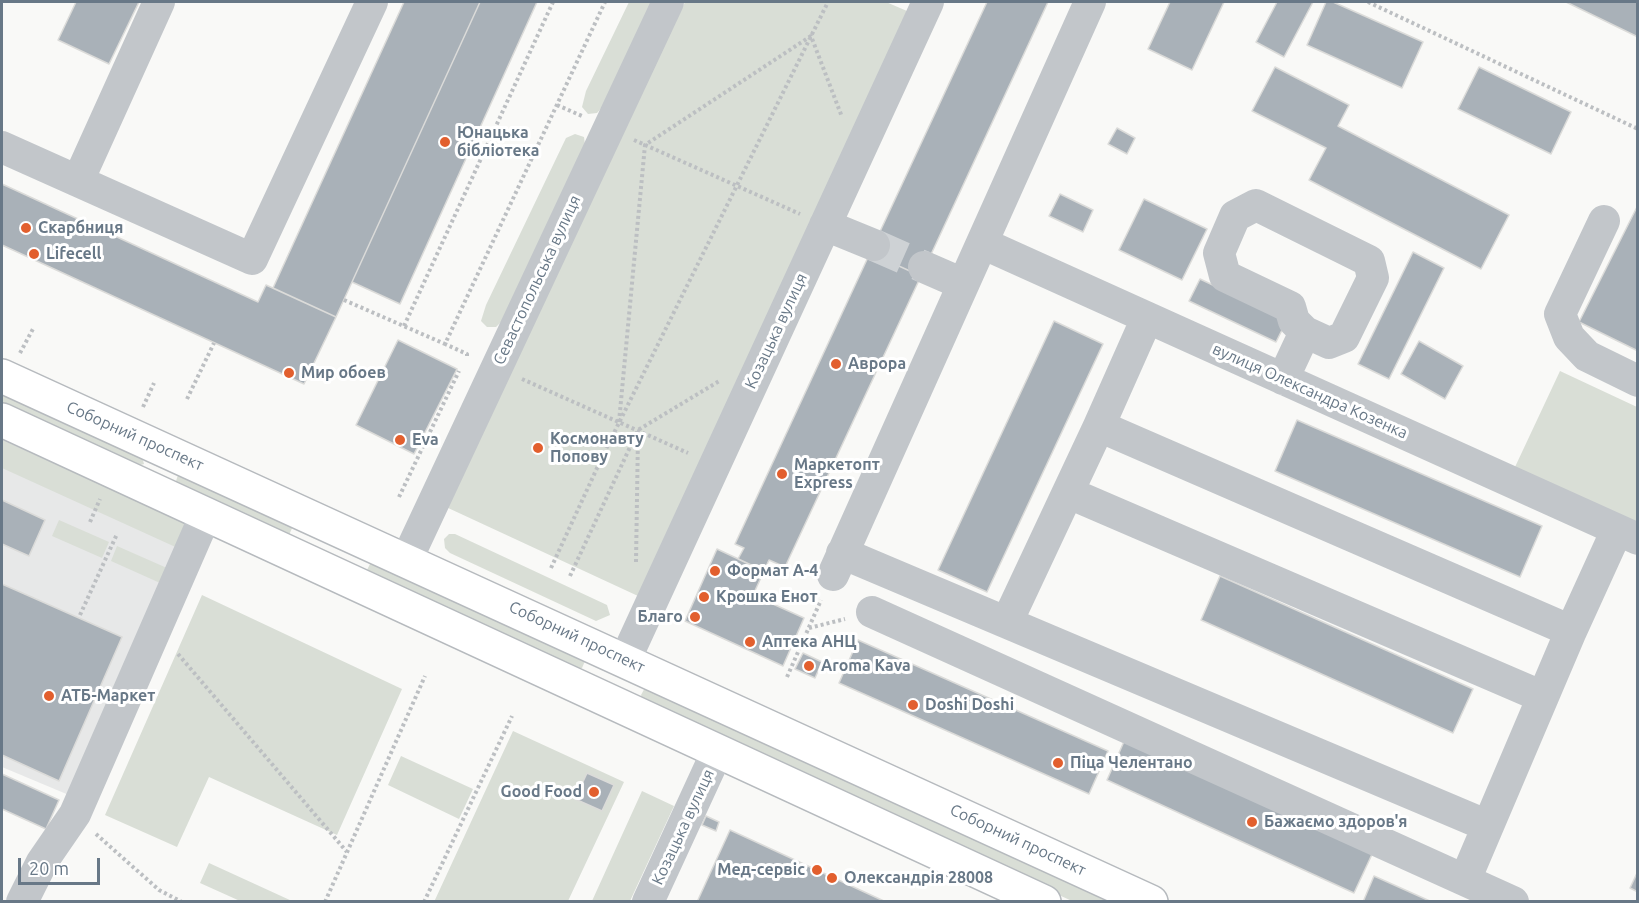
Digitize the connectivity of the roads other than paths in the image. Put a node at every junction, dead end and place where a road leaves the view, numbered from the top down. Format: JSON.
{"nodes":[{"id":1,"x":159,"y":2,"type":"edge"},
{"id":2,"x":372,"y":2,"type":"edge"},
{"id":3,"x":668,"y":2,"type":"edge"},
{"id":4,"x":928,"y":2,"type":"edge"},
{"id":5,"x":1079,"y":5,"type":"edge"},
{"id":6,"x":2,"y":147,"type":"edge"},
{"id":7,"x":78,"y":181,"type":"junction"},
{"id":8,"x":1604,"y":220,"type":"dead end"},
{"id":9,"x":825,"y":225,"type":"junction"},
{"id":10,"x":982,"y":243,"type":"junction"},
{"id":11,"x":874,"y":245,"type":"tunnel mouth"},
{"id":12,"x":924,"y":267,"type":"tunnel mouth"},
{"id":13,"x":963,"y":284,"type":"junction"},
{"id":14,"x":1148,"y":318,"type":"junction"},
{"id":15,"x":1305,"y":332,"type":"junction"},
{"id":16,"x":7,"y":364,"type":"edge"},
{"id":17,"x":1283,"y":379,"type":"junction"},
{"id":18,"x":1638,"y":381,"type":"edge"},
{"id":19,"x":2,"y":420,"type":"edge"},
{"id":20,"x":1099,"y":426,"type":"junction"},
{"id":21,"x":172,"y":453,"type":"junction"},
{"id":22,"x":154,"y":490,"type":"junction"},
{"id":23,"x":1069,"y":494,"type":"junction"},
{"id":24,"x":206,"y":514,"type":"junction"},
{"id":25,"x":328,"y":524,"type":"junction"},
{"id":26,"x":1627,"y":535,"type":"edge"},
{"id":27,"x":407,"y":559,"type":"junction"},
{"id":28,"x":311,"y":562,"type":"junction"},
{"id":29,"x":872,"y":612,"type":"road end"},
{"id":30,"x":1007,"y":622,"type":"junction"},
{"id":31,"x":1571,"y":631,"type":"junction"},
{"id":32,"x":625,"y":660,"type":"junction"},
{"id":33,"x":1543,"y":697,"type":"junction"},
{"id":34,"x":606,"y":701,"type":"junction"},
{"id":35,"x":717,"y":752,"type":"junction"},
{"id":36,"x":1488,"y":826,"type":"junction"},
{"id":37,"x":1465,"y":880,"type":"junction"},
{"id":38,"x":1027,"y":898,"type":"edge"},
{"id":39,"x":22,"y":902,"type":"edge"},
{"id":40,"x":648,"y":902,"type":"edge"},
{"id":41,"x":1151,"y":902,"type":"edge"},
{"id":42,"x":1513,"y":902,"type":"edge"}],
"edges":[{"from":1,"to":7,"type":"street"},
{"from":2,"to":7,"type":"street"},
{"from":3,"to":27,"type":"street","name":"Севастопольська вулиця"},
{"from":4,"to":9,"type":"street","name":"Козацька вулиця"},
{"from":5,"to":10,"type":"street"},
{"from":6,"to":7,"type":"street"},
{"from":8,"to":18,"type":"street"},
{"from":9,"to":11,"type":"street"},
{"from":9,"to":32,"type":"street","name":"Козацька вулиця"},
{"from":10,"to":13,"type":"street"},
{"from":10,"to":14,"type":"street","name":"вулиця Олександра Козенка"},
{"from":12,"to":13,"type":"street"},
{"from":13,"to":30,"type":"street"},
{"from":14,"to":17,"type":"street","name":"вулиця Олександра Козенка"},
{"from":14,"to":20,"type":"street"},
{"from":15,"to":15,"type":"street"},
{"from":15,"to":17,"type":"street"},
{"from":16,"to":21,"type":"main road","name":"Соборний проспект"},
{"from":17,"to":26,"type":"street","name":"вулиця Олександра Козенка"},
{"from":19,"to":22,"type":"main road"},
{"from":20,"to":23,"type":"street"},
{"from":20,"to":31,"type":"street"},
{"from":21,"to":22,"type":"main road"},
{"from":21,"to":25,"type":"main road","name":"Соборний проспект"},
{"from":22,"to":24,"type":"main road"},
{"from":23,"to":30,"type":"street"},
{"from":23,"to":33,"type":"street"},
{"from":24,"to":28,"type":"main road"},
{"from":24,"to":39,"type":"street"},
{"from":25,"to":27,"type":"main road","name":"Соборний проспект"},
{"from":25,"to":28,"type":"main road"},
{"from":26,"to":31,"type":"street"},
{"from":27,"to":32,"type":"main road","name":"Соборний проспект"},
{"from":28,"to":34,"type":"main road"},
{"from":29,"to":37,"type":"street"},
{"from":30,"to":36,"type":"street"},
{"from":31,"to":33,"type":"street"},
{"from":32,"to":34,"type":"main road"},
{"from":32,"to":41,"type":"main road","name":"Соборний проспект"},
{"from":33,"to":36,"type":"street"},
{"from":34,"to":35,"type":"main road"},
{"from":35,"to":38,"type":"main road"},
{"from":35,"to":40,"type":"street","name":"Козацька вулиця"},
{"from":36,"to":37,"type":"street"},
{"from":37,"to":42,"type":"street"}]}
